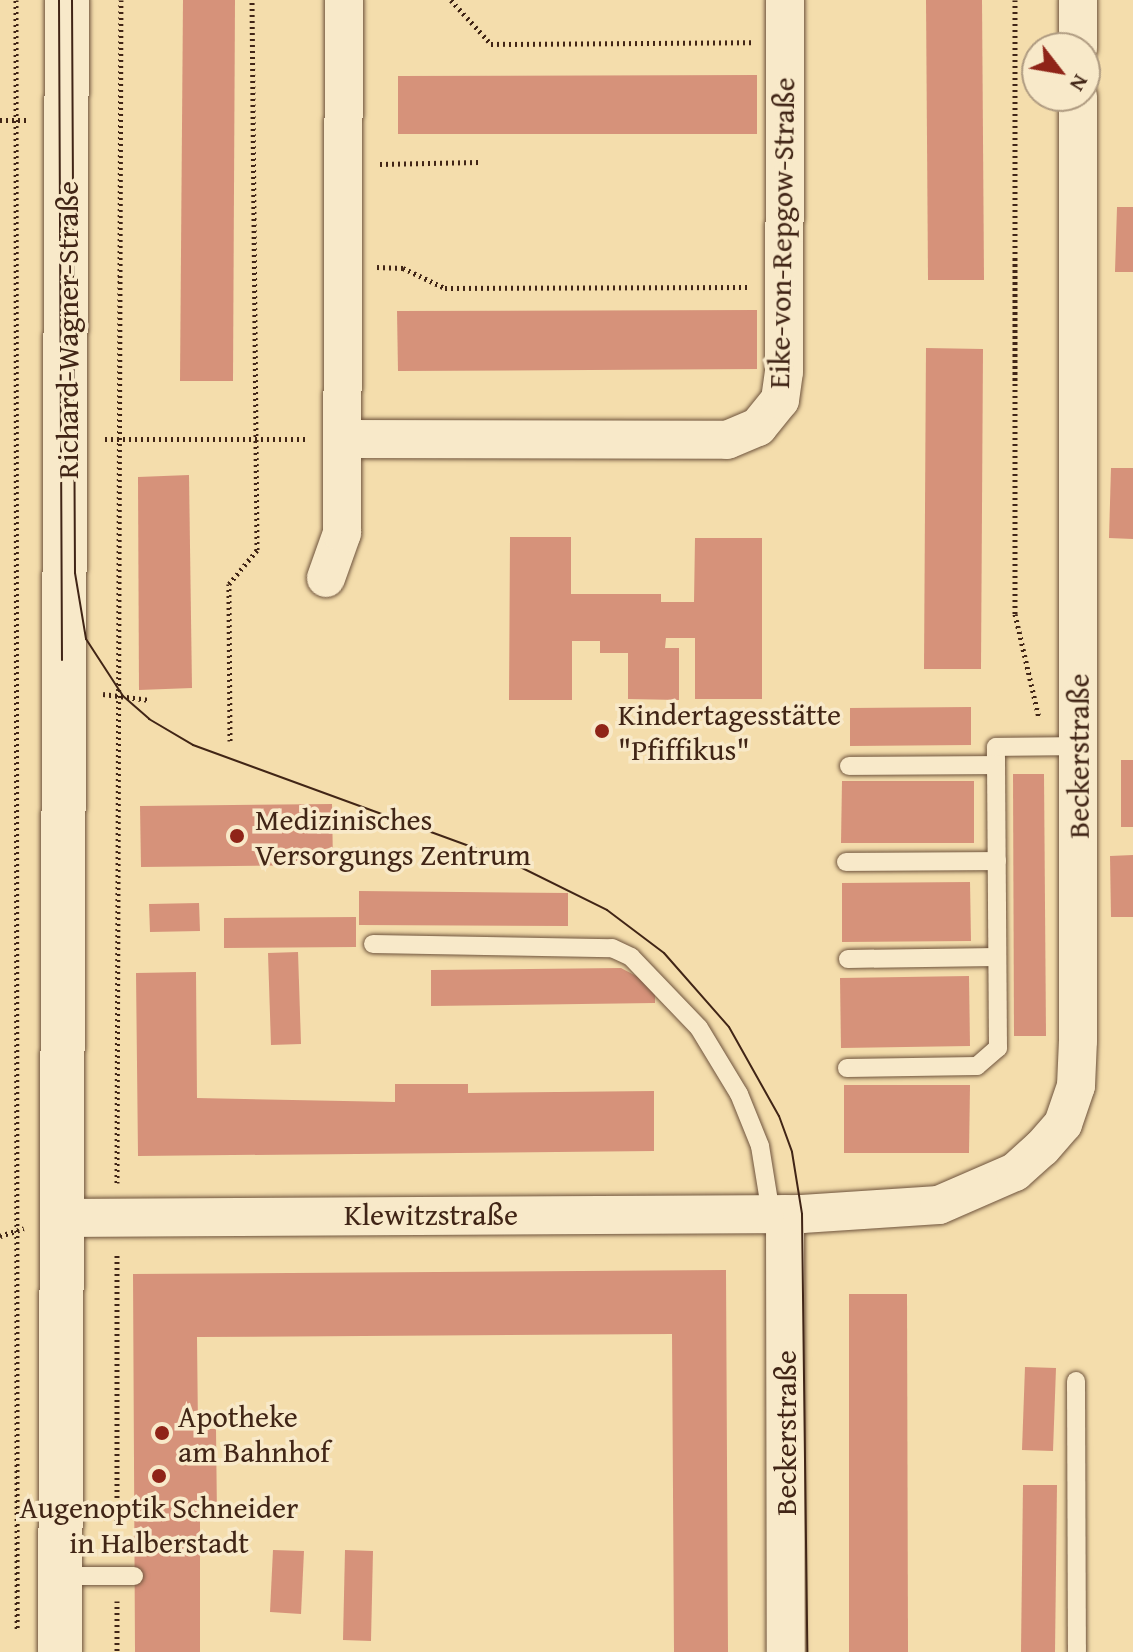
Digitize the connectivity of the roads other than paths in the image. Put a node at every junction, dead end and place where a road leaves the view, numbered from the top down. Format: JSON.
{"nodes":[{"id":1,"x":67,"y":0,"type":"edge"},
{"id":2,"x":344,"y":0,"type":"edge"},
{"id":3,"x":785,"y":0,"type":"edge"},
{"id":4,"x":1078,"y":0,"type":"edge"},
{"id":5,"x":1078,"y":32,"type":"edge"},
{"id":6,"x":1078,"y":112,"type":"edge"},
{"id":7,"x":344,"y":439,"type":"junction"},
{"id":8,"x":326,"y":578,"type":"dead end"},
{"id":9,"x":1062,"y":746,"type":"junction"},
{"id":10,"x":996,"y":765,"type":"junction"},
{"id":11,"x":849,"y":766,"type":"dead end"},
{"id":12,"x":997,"y":861,"type":"junction"},
{"id":13,"x":846,"y":862,"type":"dead end"},
{"id":14,"x":373,"y":944,"type":"dead end"},
{"id":15,"x":997,"y":957,"type":"junction"},
{"id":16,"x":848,"y":959,"type":"dead end"},
{"id":17,"x":847,"y":1068,"type":"dead end"},
{"id":18,"x":786,"y":1214,"type":"junction"},
{"id":19,"x":60,"y":1218,"type":"junction"},
{"id":20,"x":1076,"y":1381,"type":"dead end"},
{"id":21,"x":60,"y":1576,"type":"junction"},
{"id":22,"x":126,"y":1576,"type":"road end"},
{"id":23,"x":60,"y":1652,"type":"edge"},
{"id":24,"x":786,"y":1652,"type":"edge"},
{"id":25,"x":1077,"y":1652,"type":"edge"}],
"edges":[{"from":1,"to":19,"type":"street","name":"Richard-Wagner-Straße"},
{"from":2,"to":7,"type":"street"},
{"from":3,"to":7,"type":"street","name":"Eike-von-Repgow-Straße"},
{"from":4,"to":5,"type":"street"},
{"from":6,"to":9,"type":"street","name":"Beckerstraße"},
{"from":7,"to":8,"type":"street"},
{"from":9,"to":10,"type":"lane"},
{"from":9,"to":18,"type":"street","name":"Beckerstraße"},
{"from":10,"to":11,"type":"lane"},
{"from":10,"to":12,"type":"lane"},
{"from":12,"to":13,"type":"lane"},
{"from":12,"to":15,"type":"lane"},
{"from":14,"to":18,"type":"lane"},
{"from":15,"to":16,"type":"lane"},
{"from":15,"to":17,"type":"lane"},
{"from":18,"to":19,"type":"street","name":"Klewitzstraße"},
{"from":18,"to":24,"type":"street","name":"Beckerstraße"},
{"from":19,"to":21,"type":"street","name":"Richard-Wagner-Straße"},
{"from":20,"to":25,"type":"lane"},
{"from":21,"to":22,"type":"lane"},
{"from":21,"to":23,"type":"street","name":"Richard-Wagner-Straße"}]}
